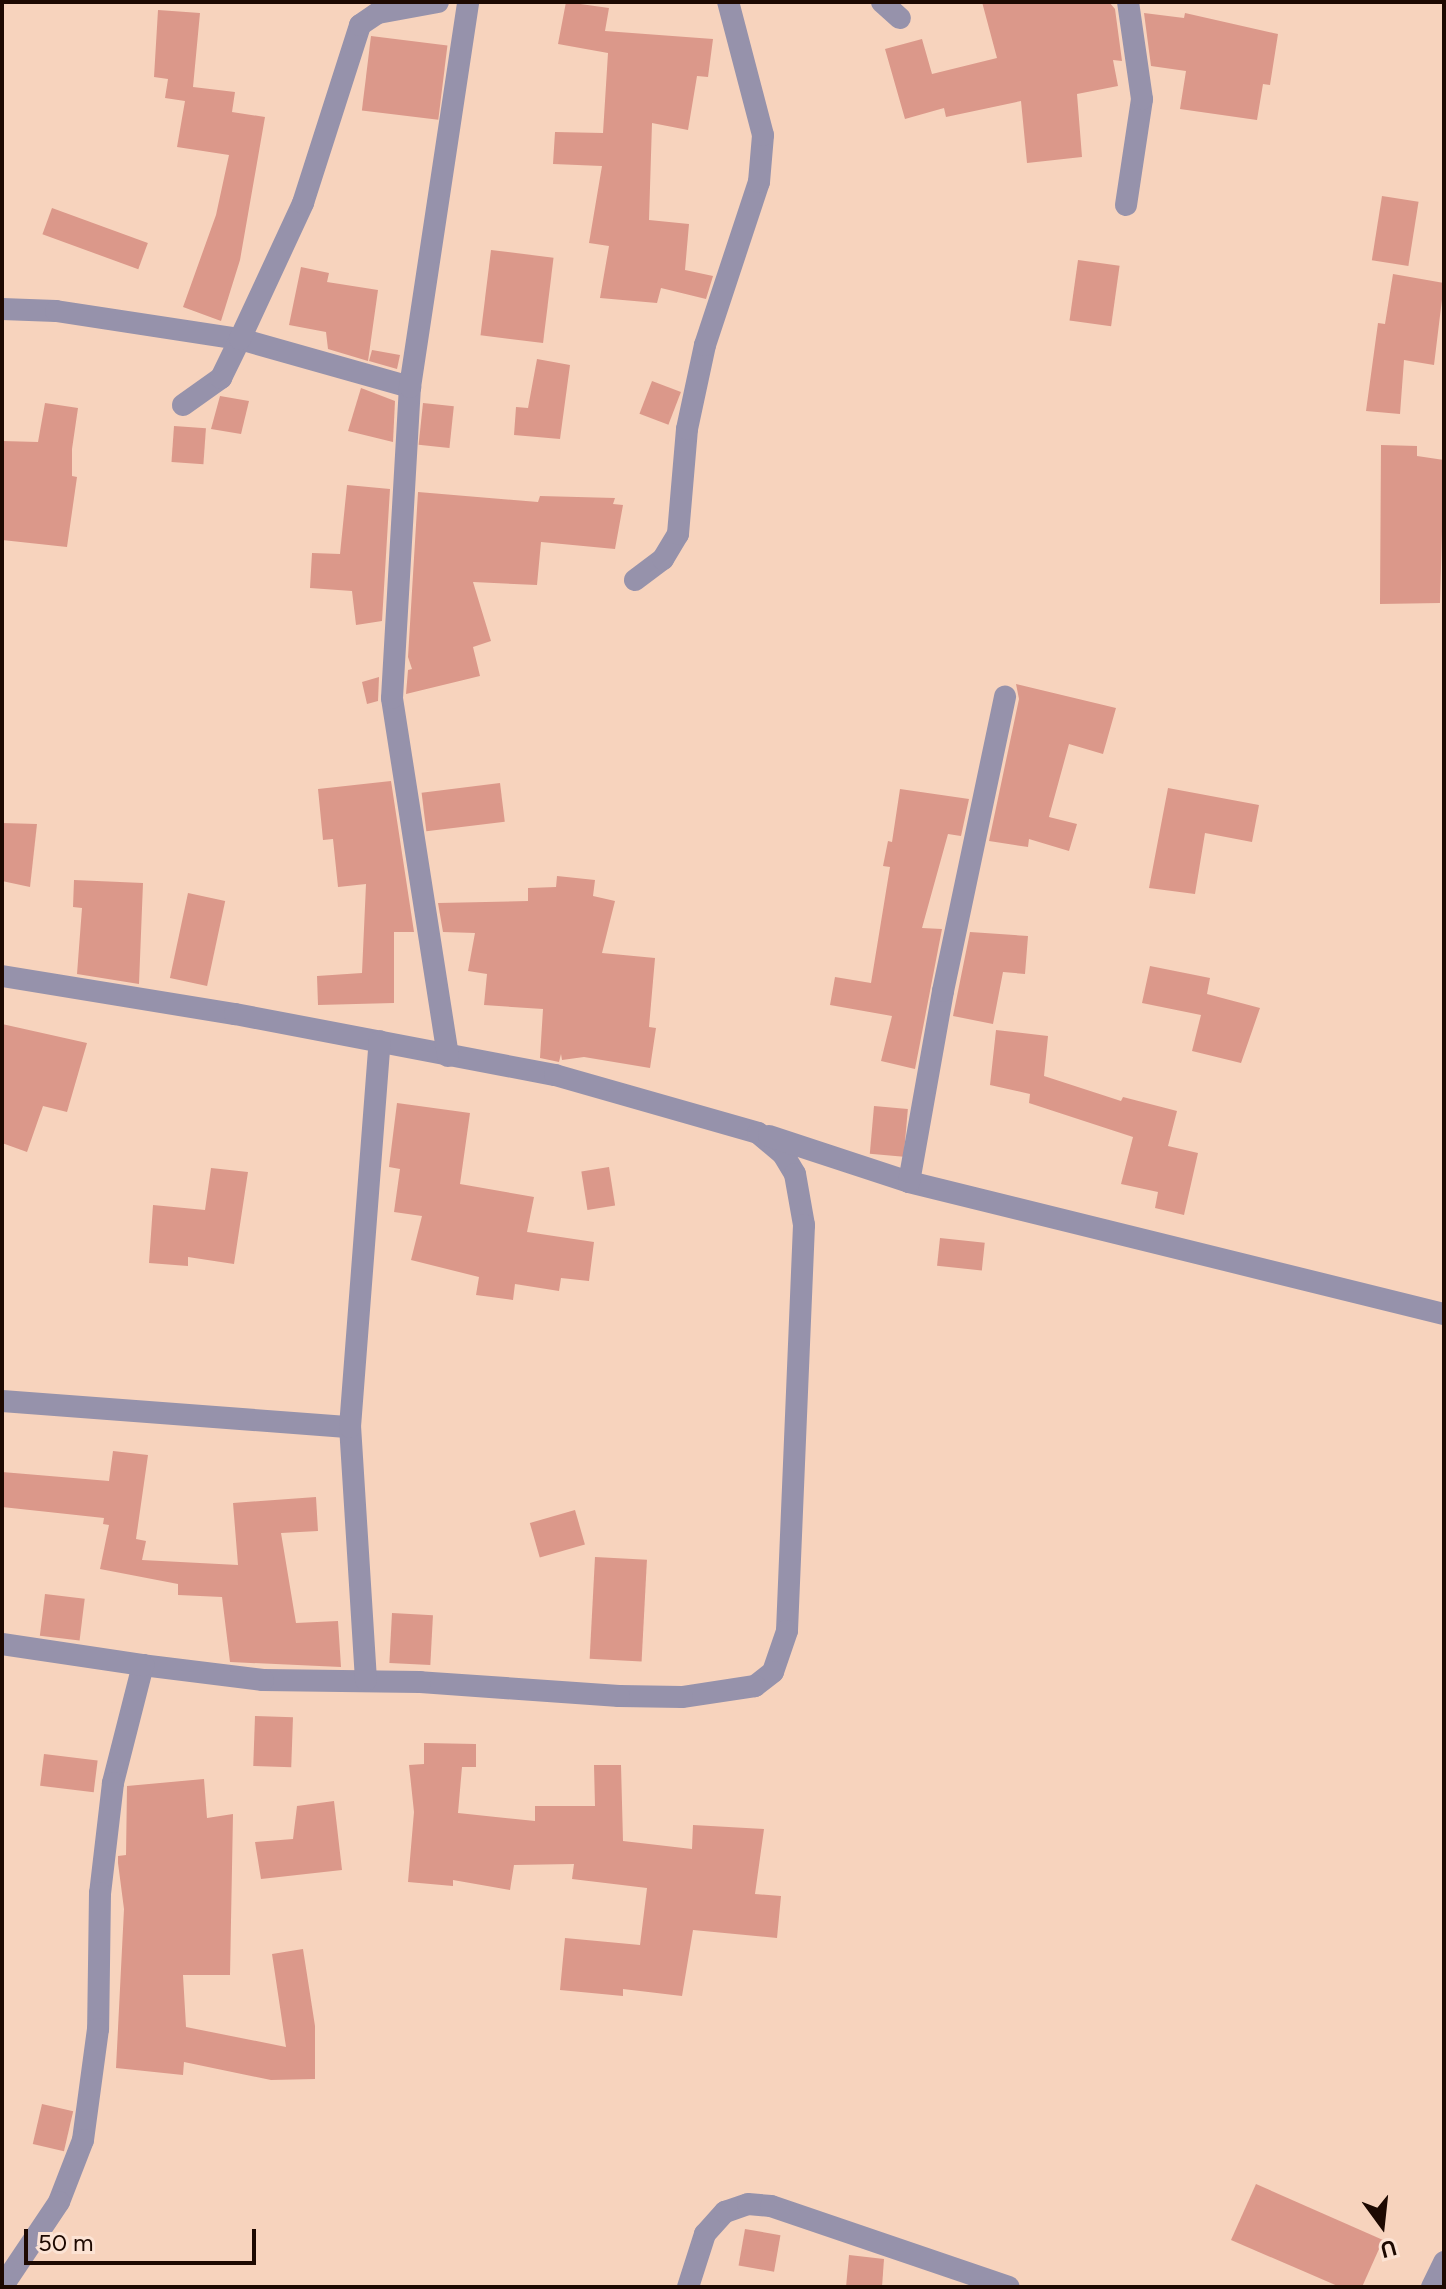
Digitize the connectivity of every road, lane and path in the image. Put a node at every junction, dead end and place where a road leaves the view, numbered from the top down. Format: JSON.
{"nodes":[{"id":1,"x":438,"y":2,"type":"edge"},
{"id":2,"x":468,"y":2,"type":"edge"},
{"id":3,"x":728,"y":2,"type":"edge"},
{"id":4,"x":882,"y":2,"type":"edge"},
{"id":5,"x":1128,"y":2,"type":"edge"},
{"id":6,"x":900,"y":18,"type":"dead end"},
{"id":7,"x":1126,"y":205,"type":"dead end"},
{"id":8,"x":2,"y":309,"type":"edge"},
{"id":9,"x":240,"y":339,"type":"junction"},
{"id":10,"x":410,"y":387,"type":"junction"},
{"id":11,"x":183,"y":405,"type":"dead end"},
{"id":12,"x":635,"y":580,"type":"dead end"},
{"id":13,"x":1005,"y":696,"type":"dead end"},
{"id":14,"x":2,"y":976,"type":"edge"},
{"id":15,"x":380,"y":1041,"type":"junction"},
{"id":16,"x":448,"y":1056,"type":"junction"},
{"id":17,"x":758,"y":1133,"type":"junction"},
{"id":18,"x":909,"y":1182,"type":"junction"},
{"id":19,"x":1444,"y":1314,"type":"edge"},
{"id":20,"x":2,"y":1401,"type":"edge"},
{"id":21,"x":350,"y":1427,"type":"junction"},
{"id":22,"x":2,"y":1644,"type":"edge"},
{"id":23,"x":143,"y":1665,"type":"junction"},
{"id":24,"x":366,"y":1680,"type":"junction"},
{"id":25,"x":1444,"y":2262,"type":"edge"},
{"id":26,"x":2,"y":2287,"type":"edge"},
{"id":27,"x":688,"y":2287,"type":"edge"},
{"id":28,"x":1009,"y":2287,"type":"edge"},
{"id":29,"x":1432,"y":2287,"type":"edge"}],
"edges":[{"from":1,"to":9,"type":"street"},
{"from":2,"to":10,"type":"street"},
{"from":3,"to":12,"type":"street"},
{"from":4,"to":6,"type":"street"},
{"from":5,"to":7,"type":"street"},
{"from":8,"to":9,"type":"street"},
{"from":9,"to":10,"type":"street"},
{"from":9,"to":11,"type":"street"},
{"from":10,"to":16,"type":"street"},
{"from":13,"to":18,"type":"street"},
{"from":14,"to":15,"type":"street"},
{"from":15,"to":16,"type":"street"},
{"from":15,"to":21,"type":"street"},
{"from":16,"to":17,"type":"street"},
{"from":17,"to":18,"type":"street"},
{"from":17,"to":24,"type":"street"},
{"from":18,"to":19,"type":"street"},
{"from":20,"to":21,"type":"street"},
{"from":21,"to":24,"type":"street"},
{"from":22,"to":23,"type":"street"},
{"from":23,"to":24,"type":"street"},
{"from":23,"to":26,"type":"street"},
{"from":25,"to":29,"type":"street"},
{"from":27,"to":28,"type":"street"}]}
